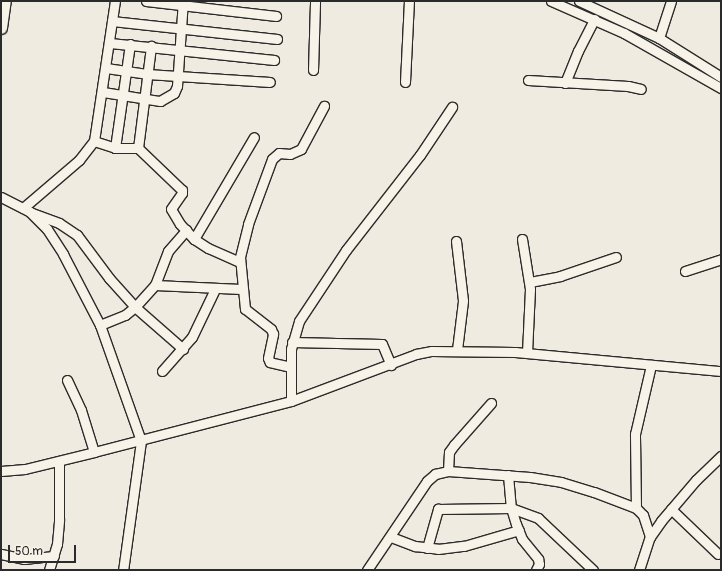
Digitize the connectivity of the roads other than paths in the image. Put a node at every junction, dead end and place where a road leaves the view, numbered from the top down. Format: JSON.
{"nodes":[{"id":1,"x":5,"y":1,"type":"edge"},
{"id":2,"x":114,"y":1,"type":"edge"},
{"id":3,"x":146,"y":1,"type":"edge"},
{"id":4,"x":315,"y":1,"type":"edge"},
{"id":5,"x":409,"y":1,"type":"edge"},
{"id":6,"x":551,"y":1,"type":"edge"},
{"id":7,"x":579,"y":1,"type":"edge"},
{"id":8,"x":671,"y":1,"type":"edge"},
{"id":9,"x":182,"y":3,"type":"edge"},
{"id":10,"x":276,"y":16,"type":"dead end"},
{"id":11,"x":594,"y":19,"type":"junction"},
{"id":12,"x":112,"y":21,"type":"junction"},
{"id":13,"x":1,"y":28,"type":"edge"},
{"id":14,"x":181,"y":29,"type":"junction"},
{"id":15,"x":659,"y":38,"type":"junction"},
{"id":16,"x":277,"y":39,"type":"dead end"},
{"id":17,"x":110,"y":43,"type":"junction"},
{"id":18,"x":130,"y":44,"type":"junction"},
{"id":19,"x":151,"y":46,"type":"junction"},
{"id":20,"x":180,"y":50,"type":"junction"},
{"id":21,"x":274,"y":60,"type":"dead end"},
{"id":22,"x":106,"y":68,"type":"junction"},
{"id":23,"x":313,"y":70,"type":"dead end"},
{"id":24,"x":127,"y":71,"type":"junction"},
{"id":25,"x":147,"y":74,"type":"junction"},
{"id":26,"x":178,"y":76,"type":"junction"},
{"id":27,"x":721,"y":77,"type":"edge"},
{"id":28,"x":528,"y":80,"type":"dead end"},
{"id":29,"x":270,"y":82,"type":"dead end"},
{"id":30,"x":405,"y":82,"type":"dead end"},
{"id":31,"x":565,"y":84,"type":"junction"},
{"id":32,"x":721,"y":88,"type":"edge"},
{"id":33,"x":641,"y":89,"type":"dead end"},
{"id":34,"x":103,"y":92,"type":"junction"},
{"id":35,"x":124,"y":96,"type":"junction"},
{"id":36,"x":144,"y":99,"type":"junction"},
{"id":37,"x":324,"y":106,"type":"dead end"},
{"id":38,"x":452,"y":107,"type":"dead end"},
{"id":39,"x":254,"y":137,"type":"dead end"},
{"id":40,"x":94,"y":141,"type":"junction"},
{"id":41,"x":115,"y":148,"type":"junction"},
{"id":42,"x":138,"y":148,"type":"junction"},
{"id":43,"x":1,"y":197,"type":"edge"},
{"id":44,"x":27,"y":210,"type":"junction"},
{"id":45,"x":186,"y":230,"type":"junction"},
{"id":46,"x":194,"y":239,"type":"junction"},
{"id":47,"x":522,"y":239,"type":"dead end"},
{"id":48,"x":456,"y":241,"type":"dead end"},
{"id":49,"x":616,"y":257,"type":"dead end"},
{"id":50,"x":721,"y":259,"type":"edge"},
{"id":51,"x":240,"y":262,"type":"junction"},
{"id":52,"x":685,"y":271,"type":"dead end"},
{"id":53,"x":530,"y":282,"type":"junction"},
{"id":54,"x":155,"y":285,"type":"junction"},
{"id":55,"x":215,"y":289,"type":"junction"},
{"id":56,"x":241,"y":289,"type":"junction"},
{"id":57,"x":135,"y":307,"type":"junction"},
{"id":58,"x":100,"y":325,"type":"junction"},
{"id":59,"x":292,"y":342,"type":"junction"},
{"id":60,"x":183,"y":349,"type":"junction"},
{"id":61,"x":457,"y":350,"type":"junction"},
{"id":62,"x":527,"y":353,"type":"junction"},
{"id":63,"x":651,"y":364,"type":"junction"},
{"id":64,"x":391,"y":365,"type":"junction"},
{"id":65,"x":291,"y":367,"type":"junction"},
{"id":66,"x":162,"y":371,"type":"dead end"},
{"id":67,"x":721,"y":371,"type":"edge"},
{"id":68,"x":67,"y":380,"type":"dead end"},
{"id":69,"x":290,"y":401,"type":"junction"},
{"id":70,"x":491,"y":403,"type":"dead end"},
{"id":71,"x":141,"y":441,"type":"junction"},
{"id":72,"x":94,"y":452,"type":"junction"},
{"id":73,"x":721,"y":456,"type":"edge"},
{"id":74,"x":59,"y":461,"type":"junction"},
{"id":75,"x":1,"y":471,"type":"edge"},
{"id":76,"x":448,"y":471,"type":"junction"},
{"id":77,"x":508,"y":475,"type":"junction"},
{"id":78,"x":511,"y":508,"type":"junction"},
{"id":79,"x":636,"y":508,"type":"junction"},
{"id":80,"x":671,"y":509,"type":"junction"},
{"id":81,"x":519,"y":530,"type":"junction"},
{"id":82,"x":391,"y":537,"type":"junction"},
{"id":83,"x":650,"y":537,"type":"junction"},
{"id":84,"x":427,"y":548,"type":"junction"},
{"id":85,"x":1,"y":554,"type":"edge"},
{"id":86,"x":718,"y":554,"type":"dead end"},
{"id":87,"x":54,"y":556,"type":"junction"},
{"id":88,"x":49,"y":570,"type":"edge"},
{"id":89,"x":123,"y":570,"type":"edge"},
{"id":90,"x":367,"y":570,"type":"edge"},
{"id":91,"x":536,"y":570,"type":"edge"},
{"id":92,"x":592,"y":570,"type":"edge"},
{"id":93,"x":639,"y":570,"type":"edge"}],
"edges":[{"from":1,"to":13,"type":"street"},
{"from":2,"to":12,"type":"street"},
{"from":3,"to":9,"type":"street"},
{"from":4,"to":23,"type":"street"},
{"from":5,"to":30,"type":"street"},
{"from":6,"to":11,"type":"street"},
{"from":7,"to":15,"type":"street"},
{"from":8,"to":15,"type":"street"},
{"from":9,"to":10,"type":"street"},
{"from":9,"to":14,"type":"street"},
{"from":11,"to":31,"type":"street"},
{"from":11,"to":32,"type":"street"},
{"from":12,"to":14,"type":"street"},
{"from":12,"to":17,"type":"street"},
{"from":14,"to":16,"type":"street"},
{"from":14,"to":20,"type":"street"},
{"from":15,"to":27,"type":"street"},
{"from":17,"to":18,"type":"street"},
{"from":17,"to":22,"type":"street"},
{"from":18,"to":19,"type":"street"},
{"from":18,"to":24,"type":"street"},
{"from":19,"to":20,"type":"street"},
{"from":19,"to":25,"type":"street"},
{"from":20,"to":21,"type":"street"},
{"from":20,"to":26,"type":"street"},
{"from":22,"to":24,"type":"street"},
{"from":22,"to":34,"type":"street"},
{"from":24,"to":25,"type":"street"},
{"from":24,"to":35,"type":"street"},
{"from":25,"to":26,"type":"street"},
{"from":25,"to":36,"type":"street"},
{"from":26,"to":29,"type":"street"},
{"from":26,"to":36,"type":"street"},
{"from":28,"to":31,"type":"street"},
{"from":31,"to":33,"type":"street"},
{"from":34,"to":35,"type":"street"},
{"from":34,"to":40,"type":"street"},
{"from":35,"to":36,"type":"street"},
{"from":35,"to":41,"type":"street"},
{"from":36,"to":42,"type":"street"},
{"from":37,"to":51,"type":"street"},
{"from":38,"to":59,"type":"street"},
{"from":39,"to":46,"type":"street"},
{"from":40,"to":41,"type":"street"},
{"from":40,"to":44,"type":"street"},
{"from":41,"to":42,"type":"street"},
{"from":42,"to":45,"type":"street"},
{"from":43,"to":44,"type":"street"},
{"from":44,"to":57,"type":"street"},
{"from":44,"to":58,"type":"street"},
{"from":45,"to":46,"type":"street"},
{"from":45,"to":54,"type":"street"},
{"from":46,"to":51,"type":"street"},
{"from":47,"to":53,"type":"street"},
{"from":48,"to":61,"type":"street"},
{"from":49,"to":53,"type":"street"},
{"from":50,"to":52,"type":"street"},
{"from":51,"to":56,"type":"street"},
{"from":53,"to":62,"type":"street"},
{"from":54,"to":55,"type":"street"},
{"from":54,"to":57,"type":"street"},
{"from":55,"to":56,"type":"street"},
{"from":55,"to":60,"type":"street"},
{"from":56,"to":65,"type":"street"},
{"from":57,"to":58,"type":"street"},
{"from":57,"to":60,"type":"street"},
{"from":58,"to":71,"type":"street"},
{"from":59,"to":64,"type":"street"},
{"from":59,"to":65,"type":"street"},
{"from":60,"to":66,"type":"street"},
{"from":61,"to":62,"type":"street"},
{"from":61,"to":64,"type":"street"},
{"from":62,"to":63,"type":"street"},
{"from":63,"to":67,"type":"street"},
{"from":63,"to":79,"type":"street"},
{"from":64,"to":69,"type":"street"},
{"from":65,"to":69,"type":"street"},
{"from":68,"to":72,"type":"street"},
{"from":69,"to":71,"type":"street"},
{"from":70,"to":76,"type":"street"},
{"from":71,"to":72,"type":"street"},
{"from":71,"to":89,"type":"street"},
{"from":72,"to":74,"type":"street"},
{"from":73,"to":80,"type":"street"},
{"from":74,"to":75,"type":"street"},
{"from":74,"to":87,"type":"street"},
{"from":76,"to":77,"type":"street"},
{"from":76,"to":82,"type":"street"},
{"from":77,"to":78,"type":"street"},
{"from":77,"to":79,"type":"street"},
{"from":78,"to":81,"type":"street"},
{"from":78,"to":84,"type":"street"},
{"from":78,"to":92,"type":"street"},
{"from":79,"to":83,"type":"street"},
{"from":80,"to":83,"type":"street"},
{"from":80,"to":86,"type":"street"},
{"from":81,"to":84,"type":"street"},
{"from":81,"to":91,"type":"street"},
{"from":82,"to":84,"type":"street"},
{"from":82,"to":90,"type":"street"},
{"from":83,"to":93,"type":"street"},
{"from":85,"to":87,"type":"street"},
{"from":87,"to":88,"type":"street"}]}
